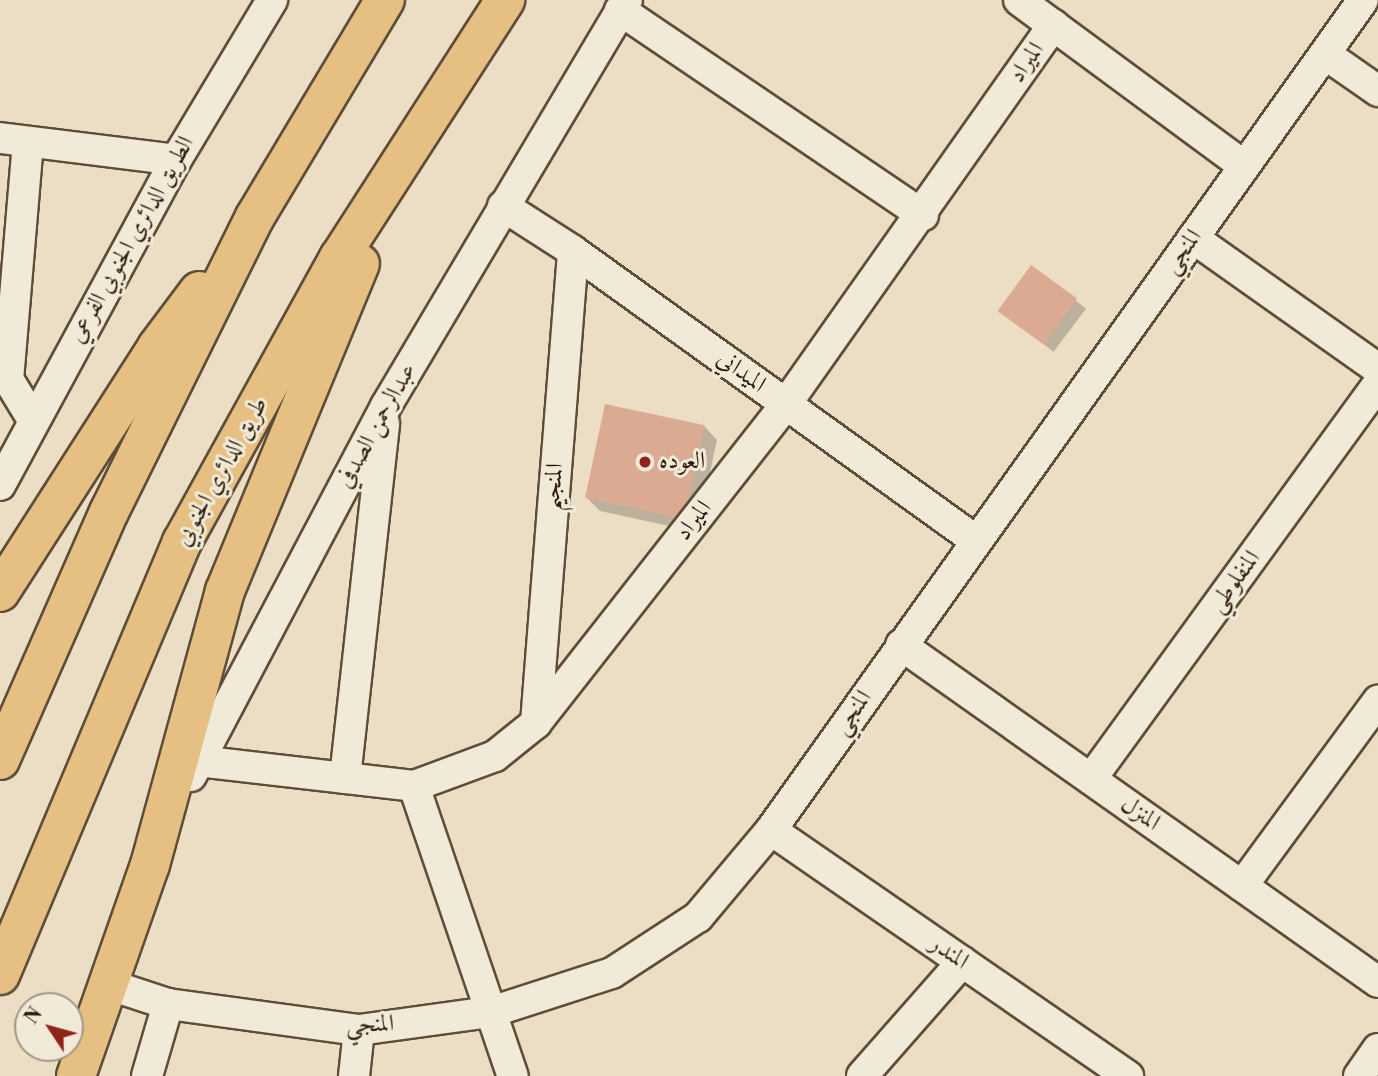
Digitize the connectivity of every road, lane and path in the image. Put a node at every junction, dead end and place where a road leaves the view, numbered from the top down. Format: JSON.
{"nodes":[{"id":1,"x":272,"y":0,"type":"edge"},
{"id":2,"x":385,"y":0,"type":"edge"},
{"id":3,"x":505,"y":0,"type":"edge"},
{"id":4,"x":1019,"y":0,"type":"edge"},
{"id":5,"x":1363,"y":0,"type":"edge"},
{"id":6,"x":624,"y":5,"type":"edge"},
{"id":7,"x":1053,"y":25,"type":"junction"},
{"id":8,"x":1325,"y":54,"type":"junction"},
{"id":9,"x":1378,"y":91,"type":"edge"},
{"id":10,"x":14,"y":140,"type":"edge"},
{"id":11,"x":407,"y":152,"type":"junction"},
{"id":12,"x":176,"y":160,"type":"junction"},
{"id":13,"x":1244,"y":166,"type":"junction"},
{"id":14,"x":503,"y":206,"type":"junction"},
{"id":15,"x":923,"y":215,"type":"junction"},
{"id":16,"x":255,"y":217,"type":"junction"},
{"id":17,"x":1193,"y":238,"type":"junction"},
{"id":18,"x":573,"y":251,"type":"junction"},
{"id":19,"x":1378,"y":369,"type":"edge"},
{"id":20,"x":1378,"y":384,"type":"edge"},
{"id":21,"x":786,"y":404,"type":"junction"},
{"id":22,"x":386,"y":406,"type":"junction"},
{"id":23,"x":33,"y":420,"type":"junction"},
{"id":24,"x":0,"y":485,"type":"edge"},
{"id":25,"x":976,"y":541,"type":"junction"},
{"id":26,"x":0,"y":592,"type":"edge"},
{"id":27,"x":901,"y":645,"type":"junction"},
{"id":28,"x":1378,"y":701,"type":"edge"},
{"id":29,"x":536,"y":723,"type":"junction"},
{"id":30,"x":0,"y":760,"type":"edge"},
{"id":31,"x":198,"y":761,"type":"junction"},
{"id":32,"x":345,"y":778,"type":"junction"},
{"id":33,"x":1091,"y":779,"type":"junction"},
{"id":34,"x":414,"y":786,"type":"junction"},
{"id":35,"x":771,"y":830,"type":"junction"},
{"id":36,"x":150,"y":865,"type":"junction"},
{"id":37,"x":1242,"y":886,"type":"junction"},
{"id":38,"x":962,"y":962,"type":"junction"},
{"id":39,"x":0,"y":975,"type":"edge"},
{"id":40,"x":1378,"y":982,"type":"edge"},
{"id":41,"x":107,"y":984,"type":"junction"},
{"id":42,"x":168,"y":1004,"type":"junction"},
{"id":43,"x":491,"y":1012,"type":"junction"},
{"id":44,"x":359,"y":1030,"type":"junction"},
{"id":45,"x":1378,"y":1049,"type":"edge"},
{"id":46,"x":1119,"y":1074,"type":"edge"},
{"id":47,"x":76,"y":1076,"type":"edge"},
{"id":48,"x":147,"y":1076,"type":"edge"},
{"id":49,"x":354,"y":1076,"type":"edge"},
{"id":50,"x":513,"y":1076,"type":"edge"},
{"id":51,"x":862,"y":1076,"type":"edge"},
{"id":52,"x":1359,"y":1076,"type":"edge"}],
"edges":[{"from":1,"to":12,"type":"street","name":"الطريق الدائري الجنوبي الفرعي"},
{"from":2,"to":16,"type":"main road"},
{"from":3,"to":11,"type":"main road","name":"طريق الدائري الجنوبي"},
{"from":4,"to":7,"type":"street"},
{"from":5,"to":8,"type":"street","name":"المنجي"},
{"from":6,"to":14,"type":"street","name":"عبدالرحمن الصدفي"},
{"from":6,"to":15,"type":"street"},
{"from":7,"to":13,"type":"street"},
{"from":7,"to":15,"type":"street","name":"الميراد"},
{"from":8,"to":9,"type":"street"},
{"from":8,"to":13,"type":"street","name":"المنجي"},
{"from":10,"to":12,"type":"street"},
{"from":10,"to":23,"type":"street"},
{"from":11,"to":36,"type":"main road"},
{"from":11,"to":39,"type":"main road","name":"طريق الدائري الجنوبي"},
{"from":12,"to":23,"type":"street","name":"الطريق الدائري الجنوبي الفرعي"},
{"from":13,"to":17,"type":"street","name":"المنجي"},
{"from":14,"to":18,"type":"street","name":"الميداني"},
{"from":14,"to":22,"type":"street","name":"عبدالرحمن الصدفي"},
{"from":15,"to":21,"type":"street","name":"الميراد"},
{"from":16,"to":26,"type":"main road"},
{"from":16,"to":30,"type":"main road"},
{"from":17,"to":19,"type":"street"},
{"from":17,"to":25,"type":"street","name":"المنجي"},
{"from":18,"to":21,"type":"street","name":"الميداني"},
{"from":18,"to":29,"type":"street","name":"المنجيم"},
{"from":20,"to":33,"type":"street","name":"المنفلوطي"},
{"from":21,"to":25,"type":"street","name":"الميداني"},
{"from":21,"to":29,"type":"street","name":"الميراد"},
{"from":22,"to":31,"type":"street","name":"عبدالرحمن الصدفي"},
{"from":22,"to":32,"type":"street"},
{"from":23,"to":24,"type":"street","name":"الطريق الدائري الجنوبي الفرعي"},
{"from":25,"to":27,"type":"street","name":"المنجي"},
{"from":27,"to":33,"type":"street","name":"المنزل"},
{"from":27,"to":35,"type":"street","name":"المنجي"},
{"from":28,"to":37,"type":"street"},
{"from":29,"to":34,"type":"street","name":"الميراد"},
{"from":31,"to":32,"type":"street","name":"الميراد"},
{"from":31,"to":36,"type":"street","name":"عبدالرحمن الصدفي"},
{"from":32,"to":34,"type":"street","name":"الميراد"},
{"from":33,"to":37,"type":"street","name":"المنزل"},
{"from":34,"to":43,"type":"street"},
{"from":35,"to":38,"type":"street","name":"المندر"},
{"from":35,"to":43,"type":"street","name":"المنجي"},
{"from":36,"to":41,"type":"main road"},
{"from":37,"to":40,"type":"street","name":"المنزل"},
{"from":38,"to":46,"type":"street","name":"المندر"},
{"from":38,"to":51,"type":"street"},
{"from":41,"to":42,"type":"street","name":"المنجي"},
{"from":41,"to":47,"type":"main road"},
{"from":42,"to":44,"type":"street","name":"المنجي"},
{"from":42,"to":48,"type":"street"},
{"from":43,"to":44,"type":"street","name":"المنجي"},
{"from":43,"to":50,"type":"street"},
{"from":44,"to":49,"type":"street"},
{"from":45,"to":52,"type":"street"}]}
